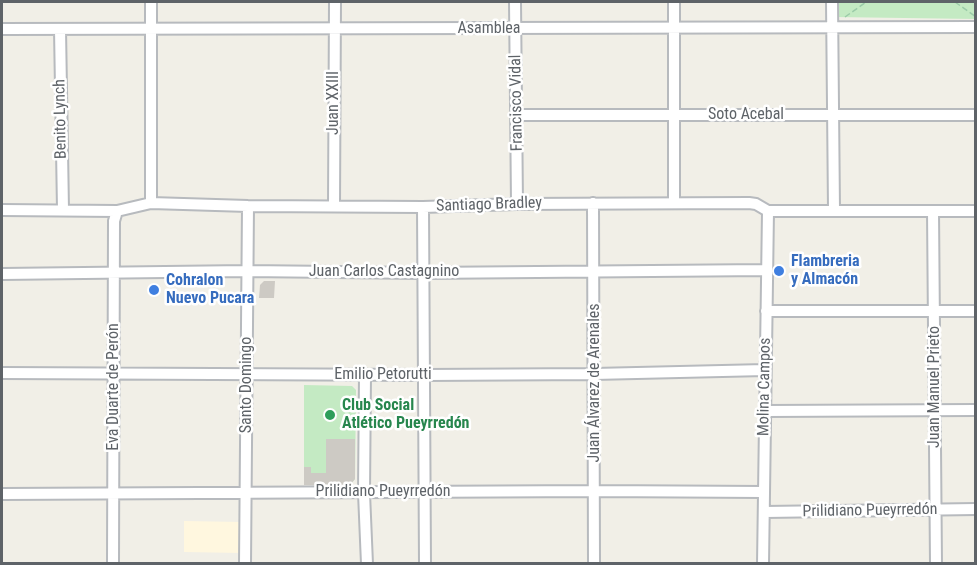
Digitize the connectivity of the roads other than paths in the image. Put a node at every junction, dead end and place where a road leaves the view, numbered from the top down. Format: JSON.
{"nodes":[{"id":1,"x":151,"y":2,"type":"edge"},
{"id":2,"x":335,"y":2,"type":"edge"},
{"id":3,"x":515,"y":2,"type":"edge"},
{"id":4,"x":674,"y":2,"type":"edge"},
{"id":5,"x":832,"y":2,"type":"edge"},
{"id":6,"x":832,"y":27,"type":"junction"},
{"id":7,"x":975,"y":27,"type":"edge"},
{"id":8,"x":60,"y":28,"type":"junction"},
{"id":9,"x":151,"y":28,"type":"junction"},
{"id":10,"x":674,"y":28,"type":"junction"},
{"id":11,"x":2,"y":29,"type":"edge"},
{"id":12,"x":335,"y":29,"type":"junction"},
{"id":13,"x":515,"y":29,"type":"junction"},
{"id":14,"x":517,"y":115,"type":"junction"},
{"id":15,"x":674,"y":115,"type":"junction"},
{"id":16,"x":833,"y":115,"type":"junction"},
{"id":17,"x":975,"y":115,"type":"edge"},
{"id":18,"x":151,"y":203,"type":"junction"},
{"id":19,"x":593,"y":203,"type":"junction"},
{"id":20,"x":674,"y":203,"type":"junction"},
{"id":21,"x":517,"y":204,"type":"junction"},
{"id":22,"x":249,"y":206,"type":"junction"},
{"id":23,"x":334,"y":206,"type":"junction"},
{"id":24,"x":423,"y":207,"type":"junction"},
{"id":25,"x":2,"y":210,"type":"edge"},
{"id":26,"x":63,"y":210,"type":"junction"},
{"id":27,"x":834,"y":210,"type":"junction"},
{"id":28,"x":117,"y":211,"type":"junction"},
{"id":29,"x":768,"y":211,"type":"junction"},
{"id":30,"x":975,"y":211,"type":"edge"},
{"id":31,"x":933,"y":212,"type":"junction"},
{"id":32,"x":766,"y":270,"type":"junction"},
{"id":33,"x":248,"y":271,"type":"junction"},
{"id":34,"x":594,"y":271,"type":"junction"},
{"id":35,"x":114,"y":273,"type":"junction"},
{"id":36,"x":423,"y":273,"type":"junction"},
{"id":37,"x":2,"y":274,"type":"edge"},
{"id":38,"x":766,"y":311,"type":"junction"},
{"id":39,"x":975,"y":311,"type":"edge"},
{"id":40,"x":934,"y":312,"type":"junction"},
{"id":41,"x":765,"y":370,"type":"junction"},
{"id":42,"x":2,"y":373,"type":"edge"},
{"id":43,"x":115,"y":374,"type":"junction"},
{"id":44,"x":594,"y":374,"type":"junction"},
{"id":45,"x":247,"y":375,"type":"junction"},
{"id":46,"x":365,"y":375,"type":"junction"},
{"id":47,"x":425,"y":375,"type":"junction"},
{"id":48,"x":934,"y":410,"type":"junction"},
{"id":49,"x":975,"y":410,"type":"edge"},
{"id":50,"x":765,"y":411,"type":"junction"},
{"id":51,"x":596,"y":491,"type":"junction"},
{"id":52,"x":423,"y":492,"type":"junction"},
{"id":53,"x":764,"y":492,"type":"junction"},
{"id":54,"x":246,"y":493,"type":"junction"},
{"id":55,"x":364,"y":493,"type":"junction"},
{"id":56,"x":2,"y":494,"type":"edge"},
{"id":57,"x":114,"y":495,"type":"junction"},
{"id":58,"x":975,"y":509,"type":"edge"},
{"id":59,"x":935,"y":510,"type":"junction"},
{"id":60,"x":765,"y":512,"type":"junction"},
{"id":61,"x":113,"y":564,"type":"edge"},
{"id":62,"x":245,"y":564,"type":"edge"},
{"id":63,"x":367,"y":564,"type":"edge"},
{"id":64,"x":425,"y":564,"type":"edge"},
{"id":65,"x":594,"y":564,"type":"edge"},
{"id":66,"x":763,"y":564,"type":"edge"},
{"id":67,"x":936,"y":564,"type":"edge"}],
"edges":[{"from":1,"to":9,"type":"street"},
{"from":2,"to":12,"type":"street","name":"Juan XXIII"},
{"from":3,"to":13,"type":"street","name":"Francisco Vidal"},
{"from":4,"to":10,"type":"street"},
{"from":5,"to":6,"type":"street"},
{"from":6,"to":7,"type":"street","name":"Asamblea"},
{"from":6,"to":10,"type":"street","name":"Asamblea"},
{"from":6,"to":16,"type":"street"},
{"from":8,"to":9,"type":"street","name":"Asamblea"},
{"from":8,"to":11,"type":"street","name":"Asamblea"},
{"from":8,"to":26,"type":"street","name":"Benito Lynch"},
{"from":9,"to":12,"type":"street","name":"Asamblea"},
{"from":9,"to":18,"type":"street"},
{"from":10,"to":13,"type":"street","name":"Asamblea"},
{"from":10,"to":15,"type":"street"},
{"from":12,"to":13,"type":"street","name":"Asamblea"},
{"from":12,"to":23,"type":"street","name":"Juan XXIII"},
{"from":13,"to":14,"type":"street","name":"Francisco Vidal"},
{"from":14,"to":15,"type":"street","name":"Soto Acebal"},
{"from":14,"to":21,"type":"street","name":"Francisco Vidal"},
{"from":15,"to":16,"type":"street","name":"Soto Acebal"},
{"from":15,"to":20,"type":"street"},
{"from":16,"to":17,"type":"street","name":"Soto Acebal"},
{"from":16,"to":27,"type":"street"},
{"from":18,"to":22,"type":"street","name":"Santiago Bradley"},
{"from":18,"to":28,"type":"street","name":"Santiago Bradley"},
{"from":19,"to":20,"type":"street","name":"Santiago Bradley"},
{"from":19,"to":21,"type":"street","name":"Santiago Bradley"},
{"from":19,"to":34,"type":"street","name":"Juan Álvarez de Arenales"},
{"from":20,"to":29,"type":"street","name":"Santiago Bradley"},
{"from":21,"to":24,"type":"street","name":"Santiago Bradley"},
{"from":22,"to":23,"type":"street","name":"Santiago Bradley"},
{"from":22,"to":33,"type":"street","name":"Santo Domingo"},
{"from":23,"to":24,"type":"street","name":"Santiago Bradley"},
{"from":24,"to":36,"type":"street"},
{"from":25,"to":26,"type":"street","name":"Santiago Bradley"},
{"from":26,"to":28,"type":"street","name":"Santiago Bradley"},
{"from":27,"to":29,"type":"street","name":"Santiago Bradley"},
{"from":27,"to":31,"type":"street","name":"Santiago Bradley"},
{"from":28,"to":35,"type":"street","name":"Eva Duarte de Perón"},
{"from":29,"to":32,"type":"street","name":"Molina Campos"},
{"from":30,"to":31,"type":"street","name":"Santiago Bradley"},
{"from":31,"to":40,"type":"street","name":"Juan Manuel Prieto"},
{"from":32,"to":34,"type":"street","name":"Juan Carlos Castagnino"},
{"from":32,"to":38,"type":"street","name":"Molina Campos"},
{"from":33,"to":35,"type":"street","name":"Juan Carlos Castagnino"},
{"from":33,"to":36,"type":"street","name":"Juan Carlos Castagnino"},
{"from":33,"to":45,"type":"street","name":"Santo Domingo"},
{"from":34,"to":36,"type":"street","name":"Juan Carlos Castagnino"},
{"from":34,"to":44,"type":"street","name":"Juan Álvarez de Arenales"},
{"from":35,"to":37,"type":"street","name":"Juan Carlos Castagnino"},
{"from":35,"to":43,"type":"street","name":"Eva Duarte de Perón"},
{"from":36,"to":47,"type":"street"},
{"from":38,"to":40,"type":"street"},
{"from":38,"to":41,"type":"street","name":"Molina Campos"},
{"from":39,"to":40,"type":"street"},
{"from":40,"to":48,"type":"street","name":"Juan Manuel Prieto"},
{"from":41,"to":44,"type":"street","name":"Emilio Petorutti"},
{"from":41,"to":50,"type":"street","name":"Molina Campos"},
{"from":42,"to":43,"type":"street","name":"Emilio Petorutti"},
{"from":43,"to":45,"type":"street","name":"Emilio Petorutti"},
{"from":43,"to":57,"type":"street","name":"Eva Duarte de Perón"},
{"from":44,"to":47,"type":"street","name":"Emilio Petorutti"},
{"from":44,"to":51,"type":"street","name":"Juan Álvarez de Arenales"},
{"from":45,"to":46,"type":"street","name":"Emilio Petorutti"},
{"from":45,"to":54,"type":"street","name":"Santo Domingo"},
{"from":46,"to":47,"type":"street","name":"Emilio Petorutti"},
{"from":46,"to":55,"type":"street"},
{"from":47,"to":52,"type":"street"},
{"from":48,"to":49,"type":"street"},
{"from":48,"to":50,"type":"street"},
{"from":48,"to":59,"type":"street","name":"Juan Manuel Prieto"},
{"from":50,"to":53,"type":"street","name":"Molina Campos"},
{"from":51,"to":52,"type":"street","name":"Prilidiano Pueyrredón"},
{"from":51,"to":53,"type":"street","name":"Prilidiano Pueyrredón"},
{"from":51,"to":65,"type":"street","name":"Juan Álvarez de Arenales"},
{"from":52,"to":55,"type":"street","name":"Prilidiano Pueyrredón"},
{"from":52,"to":64,"type":"street"},
{"from":53,"to":60,"type":"street","name":"Molina Campos"},
{"from":54,"to":55,"type":"street","name":"Prilidiano Pueyrredón"},
{"from":54,"to":57,"type":"street","name":"Prilidiano Pueyrredón"},
{"from":54,"to":62,"type":"street","name":"Santo Domingo"},
{"from":55,"to":63,"type":"street"},
{"from":56,"to":57,"type":"street","name":"Prilidiano Pueyrredón"},
{"from":57,"to":61,"type":"street","name":"Eva Duarte de Perón"},
{"from":58,"to":59,"type":"street","name":"Prilidiano Pueyrredón"},
{"from":59,"to":60,"type":"street","name":"Prilidiano Pueyrredón"},
{"from":59,"to":67,"type":"street","name":"Juan Manuel Prieto"},
{"from":60,"to":66,"type":"street","name":"Molina Campos"}]}
